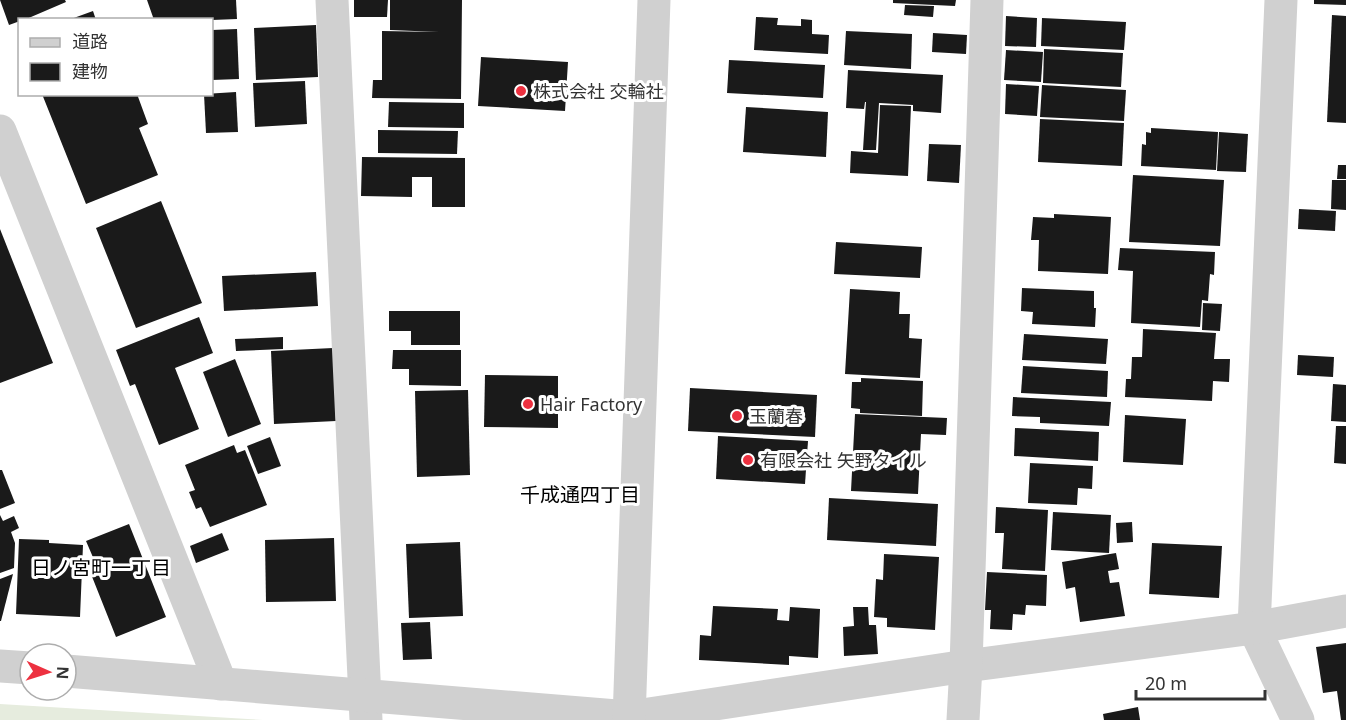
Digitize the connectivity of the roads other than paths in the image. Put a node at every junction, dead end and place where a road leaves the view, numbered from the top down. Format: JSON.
{"nodes":[{"id":1,"x":332,"y":0,"type":"edge"},
{"id":2,"x":654,"y":0,"type":"edge"},
{"id":3,"x":987,"y":0,"type":"edge"},
{"id":4,"x":1281,"y":0,"type":"edge"},
{"id":5,"x":0,"y":131,"type":"edge"},
{"id":6,"x":1346,"y":611,"type":"edge"},
{"id":7,"x":1254,"y":628,"type":"junction"},
{"id":8,"x":0,"y":666,"type":"edge"},
{"id":9,"x":966,"y":666,"type":"junction"},
{"id":10,"x":18,"y":667,"type":"edge"},
{"id":11,"x":78,"y":672,"type":"edge"},
{"id":12,"x":221,"y":684,"type":"junction"},
{"id":13,"x":366,"y":708,"type":"edge"},
{"id":14,"x":629,"y":718,"type":"edge"},
{"id":15,"x":963,"y":720,"type":"edge"},
{"id":16,"x":1298,"y":720,"type":"edge"}],
"edges":[{"from":1,"to":13,"type":"street"},
{"from":2,"to":14,"type":"street"},
{"from":3,"to":9,"type":"street"},
{"from":4,"to":7,"type":"street"},
{"from":5,"to":12,"type":"street"},
{"from":6,"to":7,"type":"street"},
{"from":7,"to":9,"type":"street"},
{"from":7,"to":16,"type":"street"},
{"from":8,"to":10,"type":"street"},
{"from":9,"to":14,"type":"street"},
{"from":9,"to":15,"type":"street"},
{"from":11,"to":12,"type":"street"},
{"from":12,"to":13,"type":"street"},
{"from":13,"to":14,"type":"street"}]}
